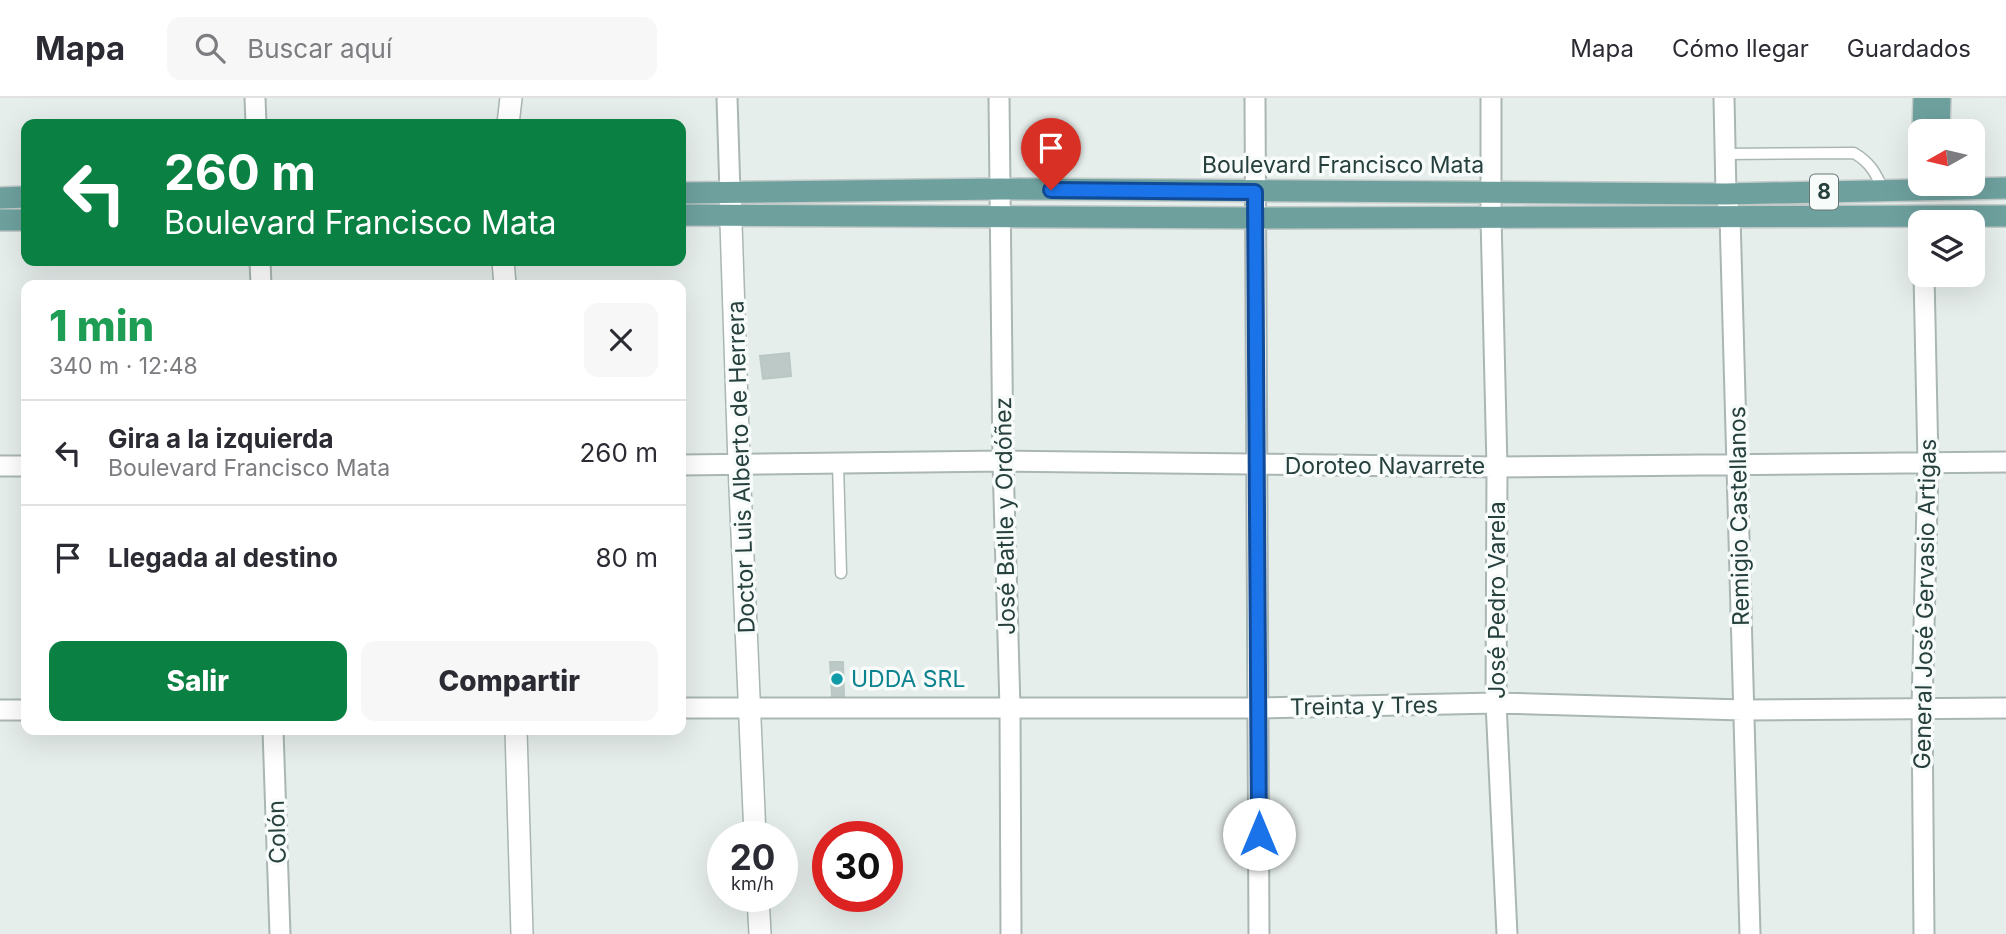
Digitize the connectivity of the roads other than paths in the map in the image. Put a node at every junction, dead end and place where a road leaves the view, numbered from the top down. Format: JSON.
{"nodes":[{"id":1,"x":255,"y":98,"type":"edge"},
{"id":2,"x":511,"y":98,"type":"edge"},
{"id":3,"x":727,"y":98,"type":"edge"},
{"id":4,"x":999,"y":98,"type":"edge"},
{"id":5,"x":1255,"y":98,"type":"edge"},
{"id":6,"x":1491,"y":98,"type":"edge"},
{"id":7,"x":1724,"y":98,"type":"edge"},
{"id":8,"x":1924,"y":98,"type":"edge"},
{"id":9,"x":1940,"y":98,"type":"edge"},
{"id":10,"x":256,"y":119,"type":"edge"},
{"id":11,"x":509,"y":119,"type":"edge"},
{"id":12,"x":1923,"y":119,"type":"edge"},
{"id":13,"x":1939,"y":119,"type":"edge"},
{"id":14,"x":1725,"y":154,"type":"junction"},
{"id":15,"x":1985,"y":188,"type":"edge"},
{"id":16,"x":2006,"y":188,"type":"edge"},
{"id":17,"x":1000,"y":189,"type":"junction"},
{"id":18,"x":1908,"y":189,"type":"edge"},
{"id":19,"x":1491,"y":191,"type":"junction"},
{"id":20,"x":1884,"y":191,"type":"junction"},
{"id":21,"x":1255,"y":192,"type":"junction"},
{"id":22,"x":686,"y":194,"type":"edge"},
{"id":23,"x":1726,"y":194,"type":"junction"},
{"id":24,"x":21,"y":197,"type":"edge"},
{"id":25,"x":0,"y":198,"type":"edge"},
{"id":26,"x":731,"y":204,"type":"junction"},
{"id":27,"x":686,"y":214,"type":"edge"},
{"id":28,"x":1001,"y":216,"type":"junction"},
{"id":29,"x":1730,"y":216,"type":"junction"},
{"id":30,"x":2006,"y":216,"type":"edge"},
{"id":31,"x":1491,"y":217,"type":"junction"},
{"id":32,"x":1985,"y":217,"type":"edge"},
{"id":33,"x":1254,"y":218,"type":"junction"},
{"id":34,"x":1908,"y":219,"type":"edge"},
{"id":35,"x":0,"y":220,"type":"edge"},
{"id":36,"x":21,"y":220,"type":"edge"},
{"id":37,"x":1924,"y":287,"type":"edge"},
{"id":38,"x":1003,"y":461,"type":"junction"},
{"id":39,"x":2006,"y":462,"type":"edge"},
{"id":40,"x":838,"y":463,"type":"junction"},
{"id":41,"x":1738,"y":463,"type":"junction"},
{"id":42,"x":1928,"y":463,"type":"junction"},
{"id":43,"x":739,"y":464,"type":"junction"},
{"id":44,"x":686,"y":465,"type":"edge"},
{"id":45,"x":1255,"y":465,"type":"junction"},
{"id":46,"x":0,"y":466,"type":"edge"},
{"id":47,"x":21,"y":466,"type":"edge"},
{"id":48,"x":1497,"y":467,"type":"junction"},
{"id":49,"x":841,"y":573,"type":"dead end"},
{"id":50,"x":1496,"y":703,"type":"junction"},
{"id":51,"x":750,"y":707,"type":"junction"},
{"id":52,"x":686,"y":708,"type":"edge"},
{"id":53,"x":1010,"y":708,"type":"junction"},
{"id":54,"x":1258,"y":708,"type":"junction"},
{"id":55,"x":1922,"y":708,"type":"junction"},
{"id":56,"x":2006,"y":708,"type":"edge"},
{"id":57,"x":0,"y":710,"type":"edge"},
{"id":58,"x":21,"y":710,"type":"edge"},
{"id":59,"x":1743,"y":710,"type":"junction"},
{"id":60,"x":273,"y":735,"type":"edge"},
{"id":61,"x":516,"y":735,"type":"edge"},
{"id":62,"x":754,"y":821,"type":"edge"},
{"id":63,"x":759,"y":912,"type":"edge"},
{"id":64,"x":280,"y":934,"type":"edge"},
{"id":65,"x":522,"y":934,"type":"edge"},
{"id":66,"x":760,"y":934,"type":"edge"},
{"id":67,"x":1011,"y":934,"type":"edge"},
{"id":68,"x":1259,"y":934,"type":"edge"},
{"id":69,"x":1507,"y":934,"type":"edge"},
{"id":70,"x":1750,"y":934,"type":"edge"},
{"id":71,"x":1924,"y":934,"type":"edge"}],
"edges":[{"from":1,"to":10,"type":"street"},
{"from":2,"to":11,"type":"street"},
{"from":3,"to":26,"type":"street","name":"Doctor Luis Alberto de Herrera"},
{"from":4,"to":17,"type":"street","name":"José Batlle y Ordóñez"},
{"from":5,"to":21,"type":"street"},
{"from":6,"to":19,"type":"street","name":"José Pedro Varela"},
{"from":7,"to":14,"type":"street","name":"Remigio Castellanos"},
{"from":8,"to":12,"type":"main road"},
{"from":9,"to":13,"type":"main road"},
{"from":14,"to":20,"type":"lane"},
{"from":14,"to":23,"type":"street","name":"Remigio Castellanos"},
{"from":15,"to":16,"type":"main road","name":"Boulevard Francisco Mata","number":"8"},
{"from":17,"to":21,"type":"main road","name":"Boulevard Francisco Mata","number":"8"},
{"from":17,"to":26,"type":"main road","name":"Boulevard Francisco Mata","number":"8"},
{"from":17,"to":28,"type":"street","name":"José Batlle y Ordóñez"},
{"from":18,"to":20,"type":"main road","name":"Boulevard Francisco Mata","number":"8"},
{"from":19,"to":21,"type":"main road","name":"Boulevard Francisco Mata","number":"8"},
{"from":19,"to":23,"type":"main road","name":"Boulevard Francisco Mata","number":"8"},
{"from":19,"to":31,"type":"street","name":"José Pedro Varela"},
{"from":20,"to":23,"type":"main road","name":"Boulevard Francisco Mata","number":"8"},
{"from":21,"to":33,"type":"street"},
{"from":22,"to":26,"type":"main road","name":"Boulevard Francisco Mata","number":"8"},
{"from":23,"to":29,"type":"street","name":"Remigio Castellanos"},
{"from":24,"to":25,"type":"main road"},
{"from":26,"to":27,"type":"main road","name":"Boulevard Francisco Mata","number":"8"},
{"from":26,"to":28,"type":"main road","name":"Boulevard Francisco Mata","number":"8"},
{"from":26,"to":43,"type":"street","name":"Doctor Luis Alberto de Herrera"},
{"from":28,"to":33,"type":"main road","name":"Boulevard Francisco Mata","number":"8"},
{"from":28,"to":38,"type":"street","name":"José Batlle y Ordóñez"},
{"from":29,"to":31,"type":"main road","name":"Boulevard Francisco Mata","number":"8"},
{"from":29,"to":34,"type":"main road","name":"Boulevard Francisco Mata","number":"8"},
{"from":29,"to":41,"type":"street","name":"Remigio Castellanos"},
{"from":30,"to":32,"type":"main road","name":"Boulevard Francisco Mata","number":"8"},
{"from":31,"to":33,"type":"main road","name":"Boulevard Francisco Mata","number":"8"},
{"from":31,"to":48,"type":"street","name":"José Pedro Varela"},
{"from":33,"to":45,"type":"street"},
{"from":35,"to":36,"type":"main road"},
{"from":37,"to":42,"type":"street","name":"General José Gervasio Artigas"},
{"from":38,"to":40,"type":"street","name":"Doroteo Navarrete"},
{"from":38,"to":45,"type":"street","name":"Doroteo Navarrete"},
{"from":38,"to":53,"type":"street","name":"José Batlle y Ordóñez"},
{"from":39,"to":42,"type":"street","name":"Doroteo Navarrete"},
{"from":40,"to":43,"type":"street","name":"Doroteo Navarrete"},
{"from":40,"to":49,"type":"lane"},
{"from":41,"to":42,"type":"street","name":"Doroteo Navarrete"},
{"from":41,"to":48,"type":"street","name":"Doroteo Navarrete"},
{"from":41,"to":59,"type":"street","name":"Remigio Castellanos"},
{"from":42,"to":55,"type":"street","name":"General José Gervasio Artigas"},
{"from":43,"to":44,"type":"street","name":"Doroteo Navarrete"},
{"from":43,"to":51,"type":"street","name":"Doctor Luis Alberto de Herrera"},
{"from":45,"to":48,"type":"street","name":"Doroteo Navarrete"},
{"from":45,"to":54,"type":"street"},
{"from":46,"to":47,"type":"street"},
{"from":48,"to":50,"type":"street","name":"José Pedro Varela"},
{"from":50,"to":54,"type":"street","name":"Treinta y Tres"},
{"from":50,"to":59,"type":"street","name":"Treinta y Tres"},
{"from":50,"to":69,"type":"street","name":"José Pedro Varela"},
{"from":51,"to":52,"type":"street","name":"Treinta y Tres"},
{"from":51,"to":53,"type":"street","name":"Treinta y Tres"},
{"from":51,"to":62,"type":"street","name":"Doctor Luis Alberto de Herrera"},
{"from":53,"to":54,"type":"street","name":"Treinta y Tres"},
{"from":53,"to":67,"type":"street","name":"José Batlle y Ordóñez"},
{"from":54,"to":68,"type":"street"},
{"from":55,"to":56,"type":"street","name":"Treinta y Tres"},
{"from":55,"to":59,"type":"street","name":"Treinta y Tres"},
{"from":55,"to":71,"type":"street","name":"General José Gervasio Artigas"},
{"from":57,"to":58,"type":"street"},
{"from":59,"to":70,"type":"street","name":"Remigio Castellanos"},
{"from":60,"to":64,"type":"street","name":"Colón"},
{"from":61,"to":65,"type":"street"},
{"from":63,"to":66,"type":"street"}]}
